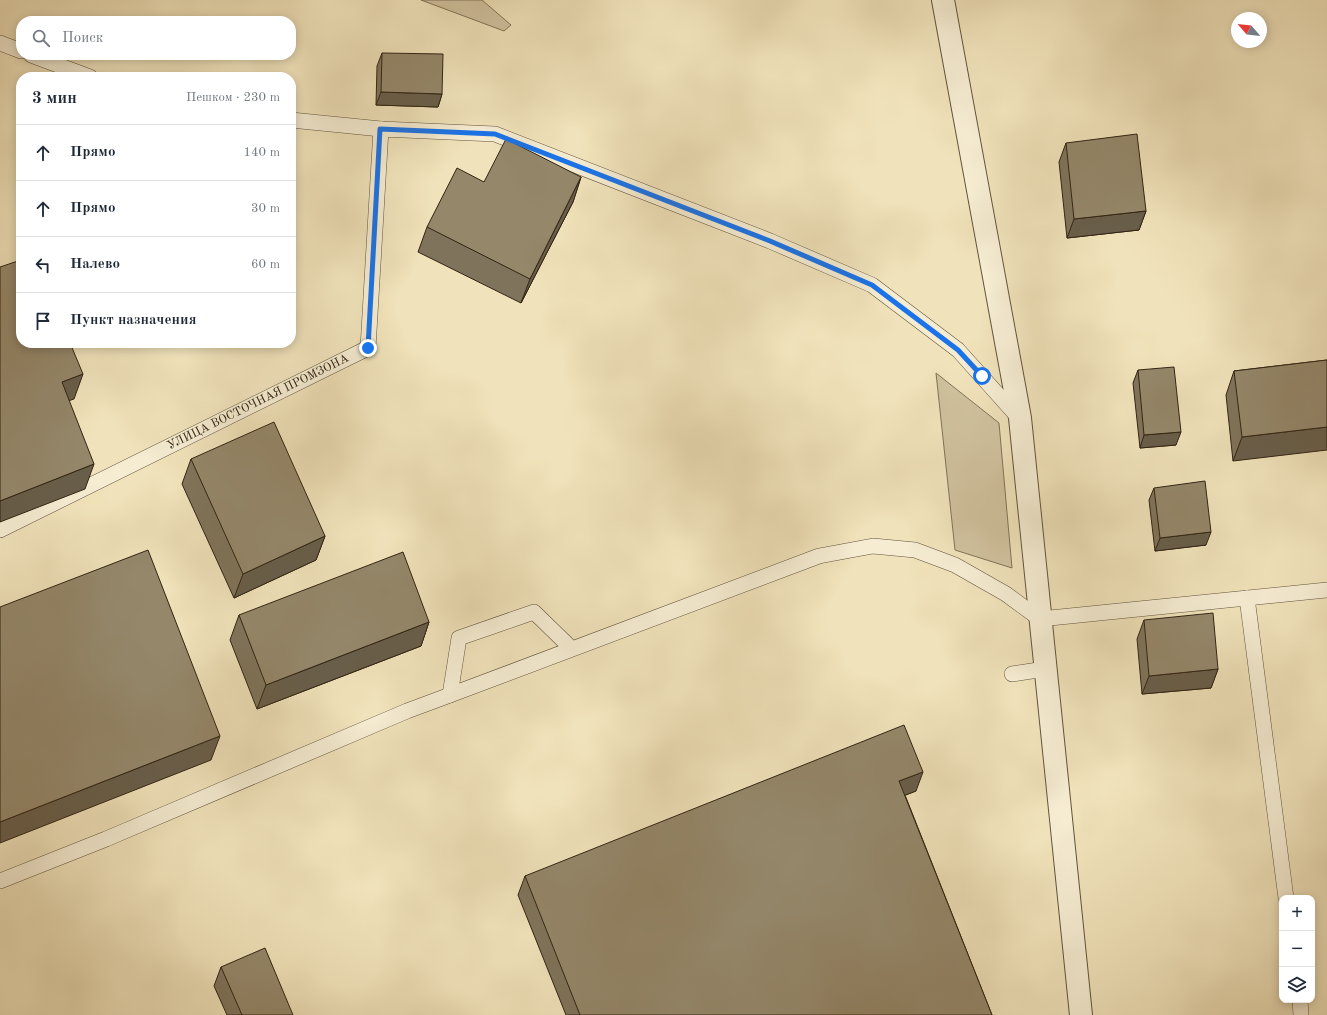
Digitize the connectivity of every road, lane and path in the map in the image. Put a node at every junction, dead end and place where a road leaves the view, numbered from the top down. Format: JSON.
{"nodes":[{"id":1,"x":943,"y":0,"type":"edge"},
{"id":2,"x":0,"y":43,"type":"edge"},
{"id":3,"x":16,"y":49,"type":"edge"},
{"id":4,"x":44,"y":60,"type":"edge"},
{"id":5,"x":77,"y":72,"type":"edge"},
{"id":6,"x":296,"y":121,"type":"edge"},
{"id":7,"x":380,"y":129,"type":"junction"},
{"id":8,"x":1020,"y":418,"type":"junction"},
{"id":9,"x":0,"y":530,"type":"edge"},
{"id":10,"x":1327,"y":590,"type":"edge"},
{"id":11,"x":1247,"y":598,"type":"junction"},
{"id":12,"x":1040,"y":619,"type":"junction"},
{"id":13,"x":572,"y":649,"type":"junction"},
{"id":14,"x":1045,"y":669,"type":"junction"},
{"id":15,"x":1012,"y":674,"type":"dead end"},
{"id":16,"x":450,"y":695,"type":"junction"},
{"id":17,"x":0,"y":882,"type":"edge"},
{"id":18,"x":1286,"y":895,"type":"edge"},
{"id":19,"x":1300,"y":1003,"type":"edge"},
{"id":20,"x":1081,"y":1015,"type":"edge"},
{"id":21,"x":1302,"y":1015,"type":"edge"}],
"edges":[{"from":1,"to":8,"type":"street"},
{"from":2,"to":3,"type":"lane"},
{"from":4,"to":5,"type":"lane"},
{"from":6,"to":7,"type":"lane"},
{"from":7,"to":8,"type":"lane"},
{"from":7,"to":9,"type":"lane","name":"УЛИЦА ВОСТОЧНАЯ ПРОМЗОНА"},
{"from":8,"to":12,"type":"street"},
{"from":10,"to":11,"type":"lane"},
{"from":11,"to":12,"type":"lane"},
{"from":11,"to":18,"type":"lane"},
{"from":12,"to":13,"type":"lane"},
{"from":12,"to":14,"type":"street"},
{"from":13,"to":16,"type":"lane"},
{"from":13,"to":16,"type":"lane"},
{"from":14,"to":15,"type":"lane"},
{"from":14,"to":20,"type":"street"},
{"from":16,"to":17,"type":"lane"},
{"from":19,"to":21,"type":"lane"}]}
